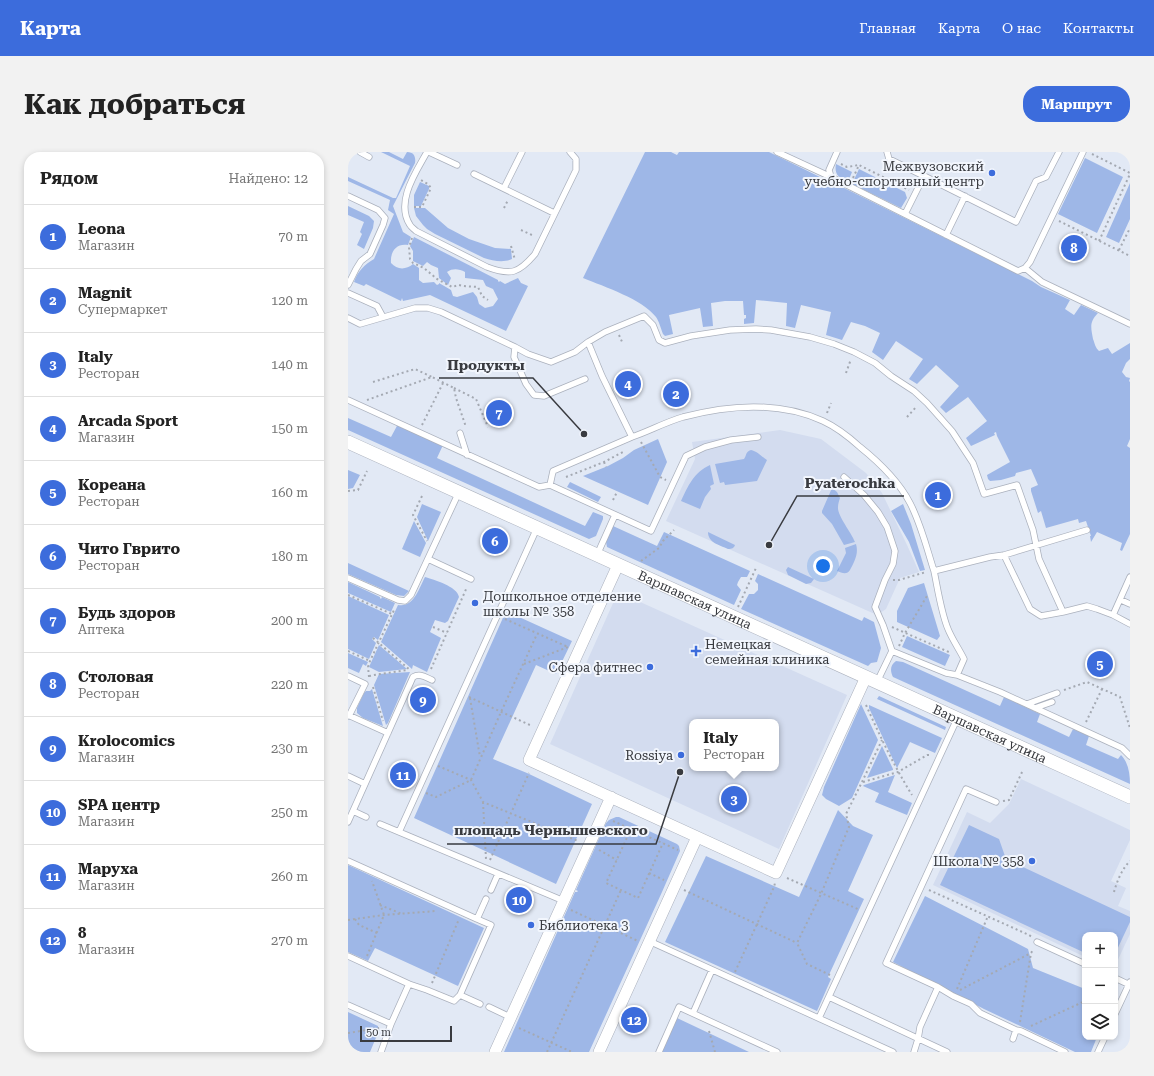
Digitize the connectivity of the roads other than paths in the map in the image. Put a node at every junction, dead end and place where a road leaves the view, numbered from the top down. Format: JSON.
{"nodes":[{"id":1,"x":360,"y":152,"type":"edge"},
{"id":2,"x":428,"y":152,"type":"edge"},
{"id":3,"x":522,"y":152,"type":"edge"},
{"id":4,"x":570,"y":152,"type":"edge"},
{"id":5,"x":777,"y":152,"type":"edge"},
{"id":6,"x":837,"y":152,"type":"edge"},
{"id":7,"x":887,"y":152,"type":"edge"},
{"id":8,"x":1059,"y":152,"type":"edge"},
{"id":9,"x":1083,"y":152,"type":"edge"},
{"id":10,"x":368,"y":157,"type":"dead end"},
{"id":11,"x":456,"y":165,"type":"dead end"},
{"id":12,"x":474,"y":174,"type":"dead end"},
{"id":13,"x":924,"y":176,"type":"junction"},
{"id":14,"x":831,"y":178,"type":"junction"},
{"id":15,"x":504,"y":188,"type":"junction"},
{"id":16,"x":348,"y":196,"type":"edge"},
{"id":17,"x":965,"y":196,"type":"junction"},
{"id":18,"x":554,"y":213,"type":"junction"},
{"id":19,"x":905,"y":214,"type":"junction"},
{"id":20,"x":946,"y":235,"type":"junction"},
{"id":21,"x":1025,"y":268,"type":"junction"},
{"id":22,"x":348,"y":285,"type":"edge"},
{"id":23,"x":348,"y":293,"type":"edge"},
{"id":24,"x":383,"y":317,"type":"junction"},
{"id":25,"x":348,"y":318,"type":"edge"},
{"id":26,"x":1130,"y":324,"type":"edge"},
{"id":27,"x":588,"y":342,"type":"junction"},
{"id":28,"x":515,"y":347,"type":"junction"},
{"id":29,"x":585,"y":379,"type":"dead end"},
{"id":30,"x":348,"y":400,"type":"edge"},
{"id":31,"x":460,"y":433,"type":"dead end"},
{"id":32,"x":632,"y":437,"type":"junction"},
{"id":33,"x":758,"y":437,"type":"dead end"},
{"id":34,"x":348,"y":442,"type":"edge"},
{"id":35,"x":467,"y":455,"type":"junction"},
{"id":36,"x":844,"y":478,"type":"dead end"},
{"id":37,"x":550,"y":485,"type":"junction"},
{"id":38,"x":459,"y":492,"type":"junction"},
{"id":39,"x":615,"y":515,"type":"junction"},
{"id":40,"x":537,"y":528,"type":"junction"},
{"id":41,"x":1087,"y":530,"type":"dead end"},
{"id":42,"x":1036,"y":545,"type":"junction"},
{"id":43,"x":597,"y":555,"type":"junction"},
{"id":44,"x":1004,"y":555,"type":"junction"},
{"id":45,"x":428,"y":559,"type":"junction"},
{"id":46,"x":618,"y":565,"type":"junction"},
{"id":47,"x":934,"y":571,"type":"junction"},
{"id":48,"x":1130,"y":577,"type":"edge"},
{"id":49,"x":348,"y":578,"type":"edge"},
{"id":50,"x":471,"y":579,"type":"road end"},
{"id":51,"x":1120,"y":600,"type":"junction"},
{"id":52,"x":1130,"y":604,"type":"edge"},
{"id":53,"x":1063,"y":612,"type":"junction"},
{"id":54,"x":1113,"y":615,"type":"junction"},
{"id":55,"x":1130,"y":624,"type":"edge"},
{"id":56,"x":894,"y":652,"type":"junction"},
{"id":57,"x":957,"y":675,"type":"junction"},
{"id":58,"x":348,"y":676,"type":"edge"},
{"id":59,"x":430,"y":679,"type":"road end"},
{"id":60,"x":872,"y":680,"type":"junction"},
{"id":61,"x":455,"y":690,"type":"dead end"},
{"id":62,"x":462,"y":693,"type":"junction"},
{"id":63,"x":1057,"y":693,"type":"road end"},
{"id":64,"x":1052,"y":702,"type":"dead end"},
{"id":65,"x":1027,"y":704,"type":"junction"},
{"id":66,"x":1035,"y":708,"type":"junction"},
{"id":67,"x":348,"y":716,"type":"edge"},
{"id":68,"x":957,"y":719,"type":"junction"},
{"id":69,"x":387,"y":733,"type":"junction"},
{"id":70,"x":1130,"y":756,"type":"edge"},
{"id":71,"x":348,"y":776,"type":"edge"},
{"id":72,"x":365,"y":784,"type":"junction"},
{"id":73,"x":611,"y":797,"type":"junction"},
{"id":74,"x":1130,"y":797,"type":"edge"},
{"id":75,"x":996,"y":802,"type":"road end"},
{"id":76,"x":353,"y":811,"type":"junction"},
{"id":77,"x":366,"y":817,"type":"dead end"},
{"id":78,"x":348,"y":822,"type":"edge"},
{"id":79,"x":380,"y":824,"type":"dead end"},
{"id":80,"x":399,"y":832,"type":"junction"},
{"id":81,"x":697,"y":836,"type":"junction"},
{"id":82,"x":348,"y":861,"type":"edge"},
{"id":83,"x":498,"y":874,"type":"junction"},
{"id":84,"x":490,"y":890,"type":"dead end"},
{"id":85,"x":486,"y":899,"type":"dead end"},
{"id":86,"x":564,"y":901,"type":"junction"},
{"id":87,"x":477,"y":919,"type":"junction"},
{"id":88,"x":649,"y":941,"type":"junction"},
{"id":89,"x":1037,"y":942,"type":"road end"},
{"id":90,"x":348,"y":956,"type":"edge"},
{"id":91,"x":1082,"y":963,"type":"edge"},
{"id":92,"x":712,"y":970,"type":"junction"},
{"id":93,"x":1118,"y":979,"type":"edge"},
{"id":94,"x":409,"y":984,"type":"junction"},
{"id":95,"x":1130,"y":984,"type":"edge"},
{"id":96,"x":938,"y":987,"type":"junction"},
{"id":97,"x":460,"y":995,"type":"junction"},
{"id":98,"x":829,"y":997,"type":"junction"},
{"id":99,"x":480,"y":1004,"type":"dead end"},
{"id":100,"x":348,"y":1005,"type":"edge"},
{"id":101,"x":488,"y":1007,"type":"dead end"},
{"id":102,"x":1118,"y":1008,"type":"edge"},
{"id":103,"x":693,"y":1013,"type":"junction"},
{"id":104,"x":819,"y":1018,"type":"junction"},
{"id":105,"x":509,"y":1020,"type":"junction"},
{"id":106,"x":391,"y":1024,"type":"junction"},
{"id":107,"x":1018,"y":1030,"type":"junction"},
{"id":108,"x":918,"y":1039,"type":"junction"},
{"id":109,"x":1013,"y":1039,"type":"dead end"},
{"id":110,"x":1104,"y":1040,"type":"edge"},
{"id":111,"x":381,"y":1052,"type":"edge"},
{"id":112,"x":494,"y":1052,"type":"edge"},
{"id":113,"x":598,"y":1052,"type":"edge"},
{"id":114,"x":659,"y":1052,"type":"edge"},
{"id":115,"x":777,"y":1052,"type":"edge"},
{"id":116,"x":894,"y":1052,"type":"edge"},
{"id":117,"x":914,"y":1052,"type":"edge"},
{"id":118,"x":947,"y":1052,"type":"edge"},
{"id":119,"x":1065,"y":1052,"type":"edge"},
{"id":120,"x":1098,"y":1052,"type":"edge"}],
"edges":[{"from":1,"to":10,"type":"lane"},
{"from":2,"to":11,"type":"lane"},
{"from":2,"to":18,"type":"lane"},
{"from":3,"to":15,"type":"lane"},
{"from":4,"to":18,"type":"lane"},
{"from":5,"to":14,"type":"lane"},
{"from":6,"to":14,"type":"lane"},
{"from":7,"to":13,"type":"lane"},
{"from":8,"to":17,"type":"lane"},
{"from":9,"to":21,"type":"lane"},
{"from":12,"to":15,"type":"lane"},
{"from":13,"to":17,"type":"lane"},
{"from":13,"to":19,"type":"lane"},
{"from":14,"to":19,"type":"lane"},
{"from":15,"to":18,"type":"lane"},
{"from":16,"to":22,"type":"lane"},
{"from":17,"to":20,"type":"lane"},
{"from":19,"to":20,"type":"lane"},
{"from":20,"to":21,"type":"lane"},
{"from":21,"to":26,"type":"lane"},
{"from":23,"to":24,"type":"lane"},
{"from":24,"to":25,"type":"lane"},
{"from":24,"to":28,"type":"lane"},
{"from":27,"to":28,"type":"lane"},
{"from":27,"to":32,"type":"lane"},
{"from":27,"to":42,"type":"lane"},
{"from":28,"to":29,"type":"lane"},
{"from":30,"to":35,"type":"lane"},
{"from":31,"to":35,"type":"lane"},
{"from":32,"to":37,"type":"lane"},
{"from":32,"to":47,"type":"lane"},
{"from":33,"to":39,"type":"lane"},
{"from":34,"to":38,"type":"street","name":"Варшавская улица"},
{"from":35,"to":37,"type":"lane"},
{"from":36,"to":56,"type":"lane"},
{"from":37,"to":39,"type":"lane"},
{"from":38,"to":40,"type":"street","name":"Варшавская улица"},
{"from":38,"to":45,"type":"lane"},
{"from":39,"to":43,"type":"lane"},
{"from":40,"to":43,"type":"street","name":"Варшавская улица"},
{"from":40,"to":62,"type":"lane"},
{"from":41,"to":42,"type":"lane"},
{"from":42,"to":44,"type":"lane"},
{"from":42,"to":53,"type":"lane"},
{"from":43,"to":46,"type":"street","name":"Варшавская улица"},
{"from":44,"to":47,"type":"lane"},
{"from":44,"to":53,"type":"lane"},
{"from":45,"to":49,"type":"lane"},
{"from":45,"to":50,"type":"lane"},
{"from":46,"to":60,"type":"street","name":"Варшавская улица"},
{"from":46,"to":73,"type":"street"},
{"from":47,"to":57,"type":"lane"},
{"from":48,"to":51,"type":"lane"},
{"from":51,"to":52,"type":"lane"},
{"from":51,"to":54,"type":"lane"},
{"from":53,"to":54,"type":"lane"},
{"from":54,"to":55,"type":"lane"},
{"from":56,"to":57,"type":"lane"},
{"from":56,"to":60,"type":"lane"},
{"from":57,"to":65,"type":"lane"},
{"from":58,"to":67,"type":"lane"},
{"from":59,"to":69,"type":"lane"},
{"from":60,"to":68,"type":"street","name":"Варшавская улица"},
{"from":60,"to":81,"type":"street"},
{"from":61,"to":62,"type":"lane"},
{"from":62,"to":80,"type":"lane"},
{"from":63,"to":65,"type":"lane"},
{"from":64,"to":66,"type":"lane"},
{"from":65,"to":66,"type":"lane"},
{"from":66,"to":70,"type":"lane"},
{"from":67,"to":69,"type":"lane"},
{"from":68,"to":74,"type":"street","name":"Варшавская улица"},
{"from":68,"to":98,"type":"lane"},
{"from":69,"to":72,"type":"lane"},
{"from":71,"to":72,"type":"lane"},
{"from":72,"to":76,"type":"lane"},
{"from":73,"to":81,"type":"street"},
{"from":73,"to":86,"type":"street"},
{"from":75,"to":96,"type":"lane"},
{"from":76,"to":77,"type":"lane"},
{"from":76,"to":78,"type":"lane"},
{"from":79,"to":80,"type":"lane"},
{"from":80,"to":83,"type":"lane"},
{"from":81,"to":88,"type":"street"},
{"from":82,"to":87,"type":"lane"},
{"from":83,"to":84,"type":"lane"},
{"from":83,"to":86,"type":"lane"},
{"from":85,"to":87,"type":"lane"},
{"from":86,"to":105,"type":"street"},
{"from":87,"to":97,"type":"lane"},
{"from":88,"to":92,"type":"lane"},
{"from":88,"to":113,"type":"street"},
{"from":89,"to":91,"type":"lane"},
{"from":90,"to":94,"type":"lane"},
{"from":92,"to":103,"type":"lane"},
{"from":92,"to":104,"type":"lane"},
{"from":93,"to":95,"type":"lane"},
{"from":94,"to":97,"type":"lane"},
{"from":94,"to":106,"type":"lane"},
{"from":95,"to":102,"type":"lane"},
{"from":96,"to":107,"type":"lane"},
{"from":96,"to":108,"type":"lane"},
{"from":97,"to":99,"type":"lane"},
{"from":98,"to":104,"type":"lane"},
{"from":98,"to":108,"type":"lane"},
{"from":100,"to":106,"type":"lane"},
{"from":101,"to":105,"type":"lane"},
{"from":103,"to":114,"type":"lane"},
{"from":103,"to":115,"type":"lane"},
{"from":104,"to":116,"type":"lane"},
{"from":105,"to":112,"type":"street"},
{"from":106,"to":111,"type":"lane"},
{"from":107,"to":109,"type":"lane"},
{"from":107,"to":119,"type":"lane"},
{"from":108,"to":117,"type":"lane"},
{"from":108,"to":118,"type":"lane"},
{"from":110,"to":120,"type":"lane"}]}
